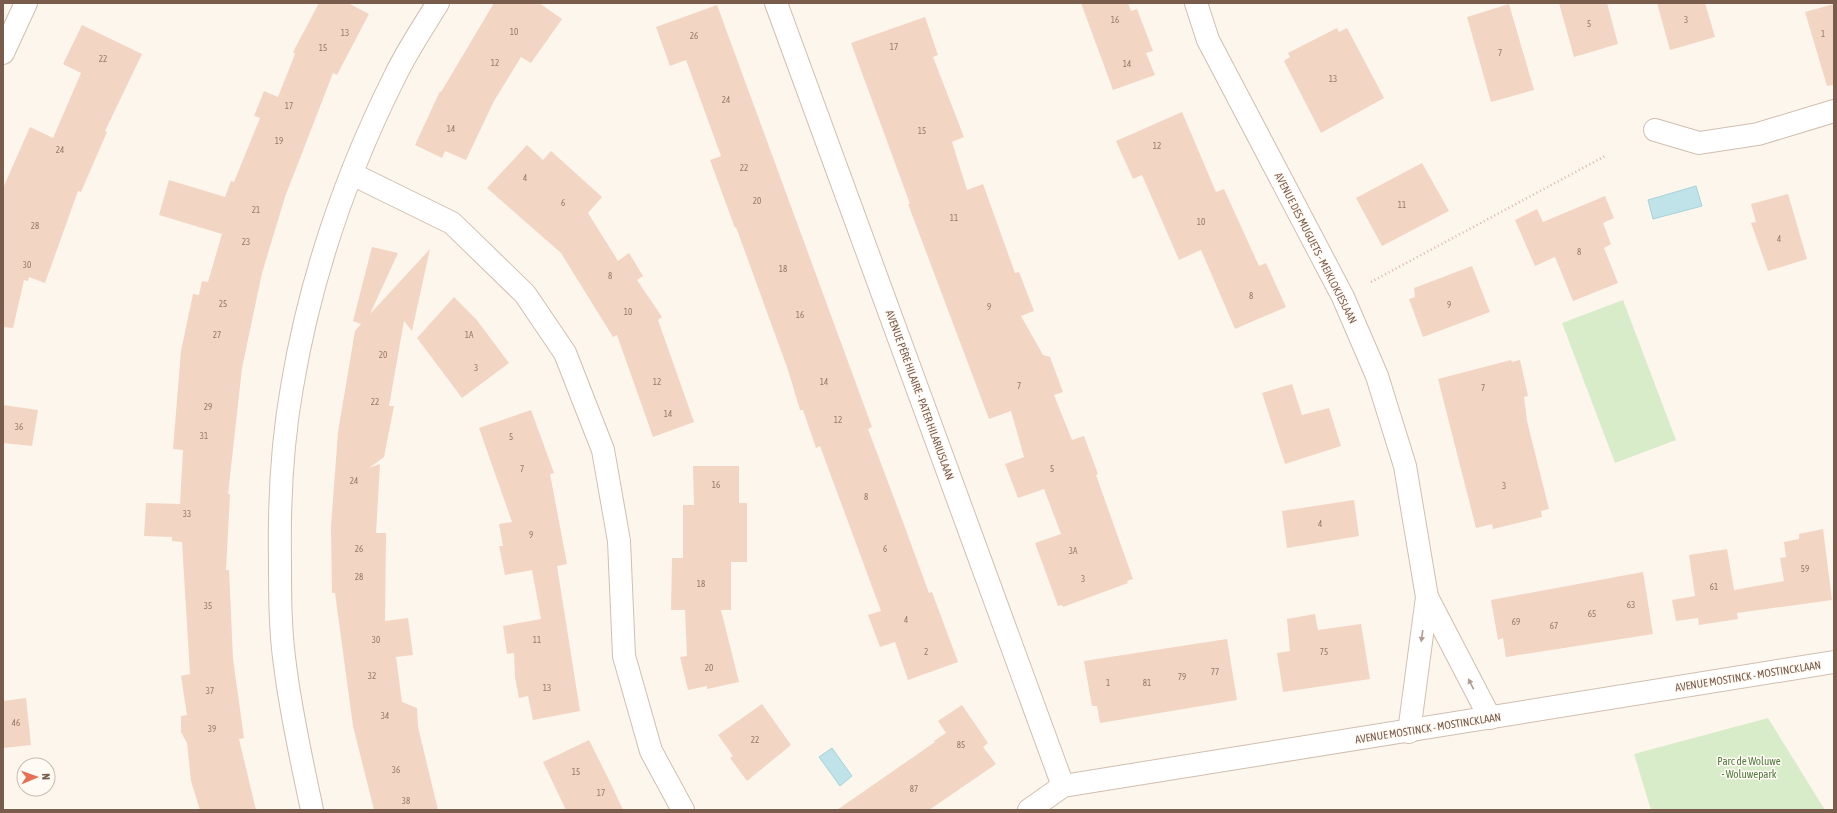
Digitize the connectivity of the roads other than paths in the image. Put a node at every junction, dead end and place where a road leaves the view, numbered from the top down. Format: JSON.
{"nodes":[{"id":1,"x":26,"y":3,"type":"edge"},
{"id":2,"x":438,"y":3,"type":"edge"},
{"id":3,"x":776,"y":3,"type":"edge"},
{"id":4,"x":1196,"y":3,"type":"edge"},
{"id":5,"x":3,"y":53,"type":"edge"},
{"id":6,"x":1834,"y":110,"type":"edge"},
{"id":7,"x":1655,"y":130,"type":"dead end"},
{"id":8,"x":352,"y":174,"type":"junction"},
{"id":9,"x":1427,"y":597,"type":"junction"},
{"id":10,"x":1834,"y":662,"type":"edge"},
{"id":11,"x":1490,"y":718,"type":"junction"},
{"id":12,"x":1409,"y":732,"type":"junction"},
{"id":13,"x":1063,"y":786,"type":"junction"},
{"id":14,"x":312,"y":810,"type":"edge"},
{"id":15,"x":683,"y":810,"type":"edge"},
{"id":16,"x":1029,"y":810,"type":"edge"}],
"edges":[{"from":1,"to":5,"type":"street"},
{"from":2,"to":8,"type":"street"},
{"from":3,"to":13,"type":"street","name":"AVENUE PÈRE HILAIRE - PATER HILARIUSLAAN"},
{"from":4,"to":9,"type":"street","name":"AVENUE DES MUGUETS - MEIKLOKJESLAAN"},
{"from":6,"to":7,"type":"street"},
{"from":8,"to":14,"type":"street"},
{"from":8,"to":15,"type":"street"},
{"from":11,"to":9,"type":"street","name":"AVENUE DES MUGUETS - MEIKLOKJESLAAN","one_way":true},
{"from":9,"to":12,"type":"street","name":"AVENUE DES MUGUETS - MEIKLOKJESLAAN","one_way":true},
{"from":10,"to":11,"type":"street","name":"AVENUE MOSTINCK - MOSTINCKLAAN"},
{"from":11,"to":12,"type":"street","name":"AVENUE MOSTINCK - MOSTINCKLAAN"},
{"from":12,"to":13,"type":"street","name":"AVENUE MOSTINCK - MOSTINCKLAAN"},
{"from":13,"to":16,"type":"street","name":"AVENUE MOSTINCK - MOSTINCKLAAN"}]}
